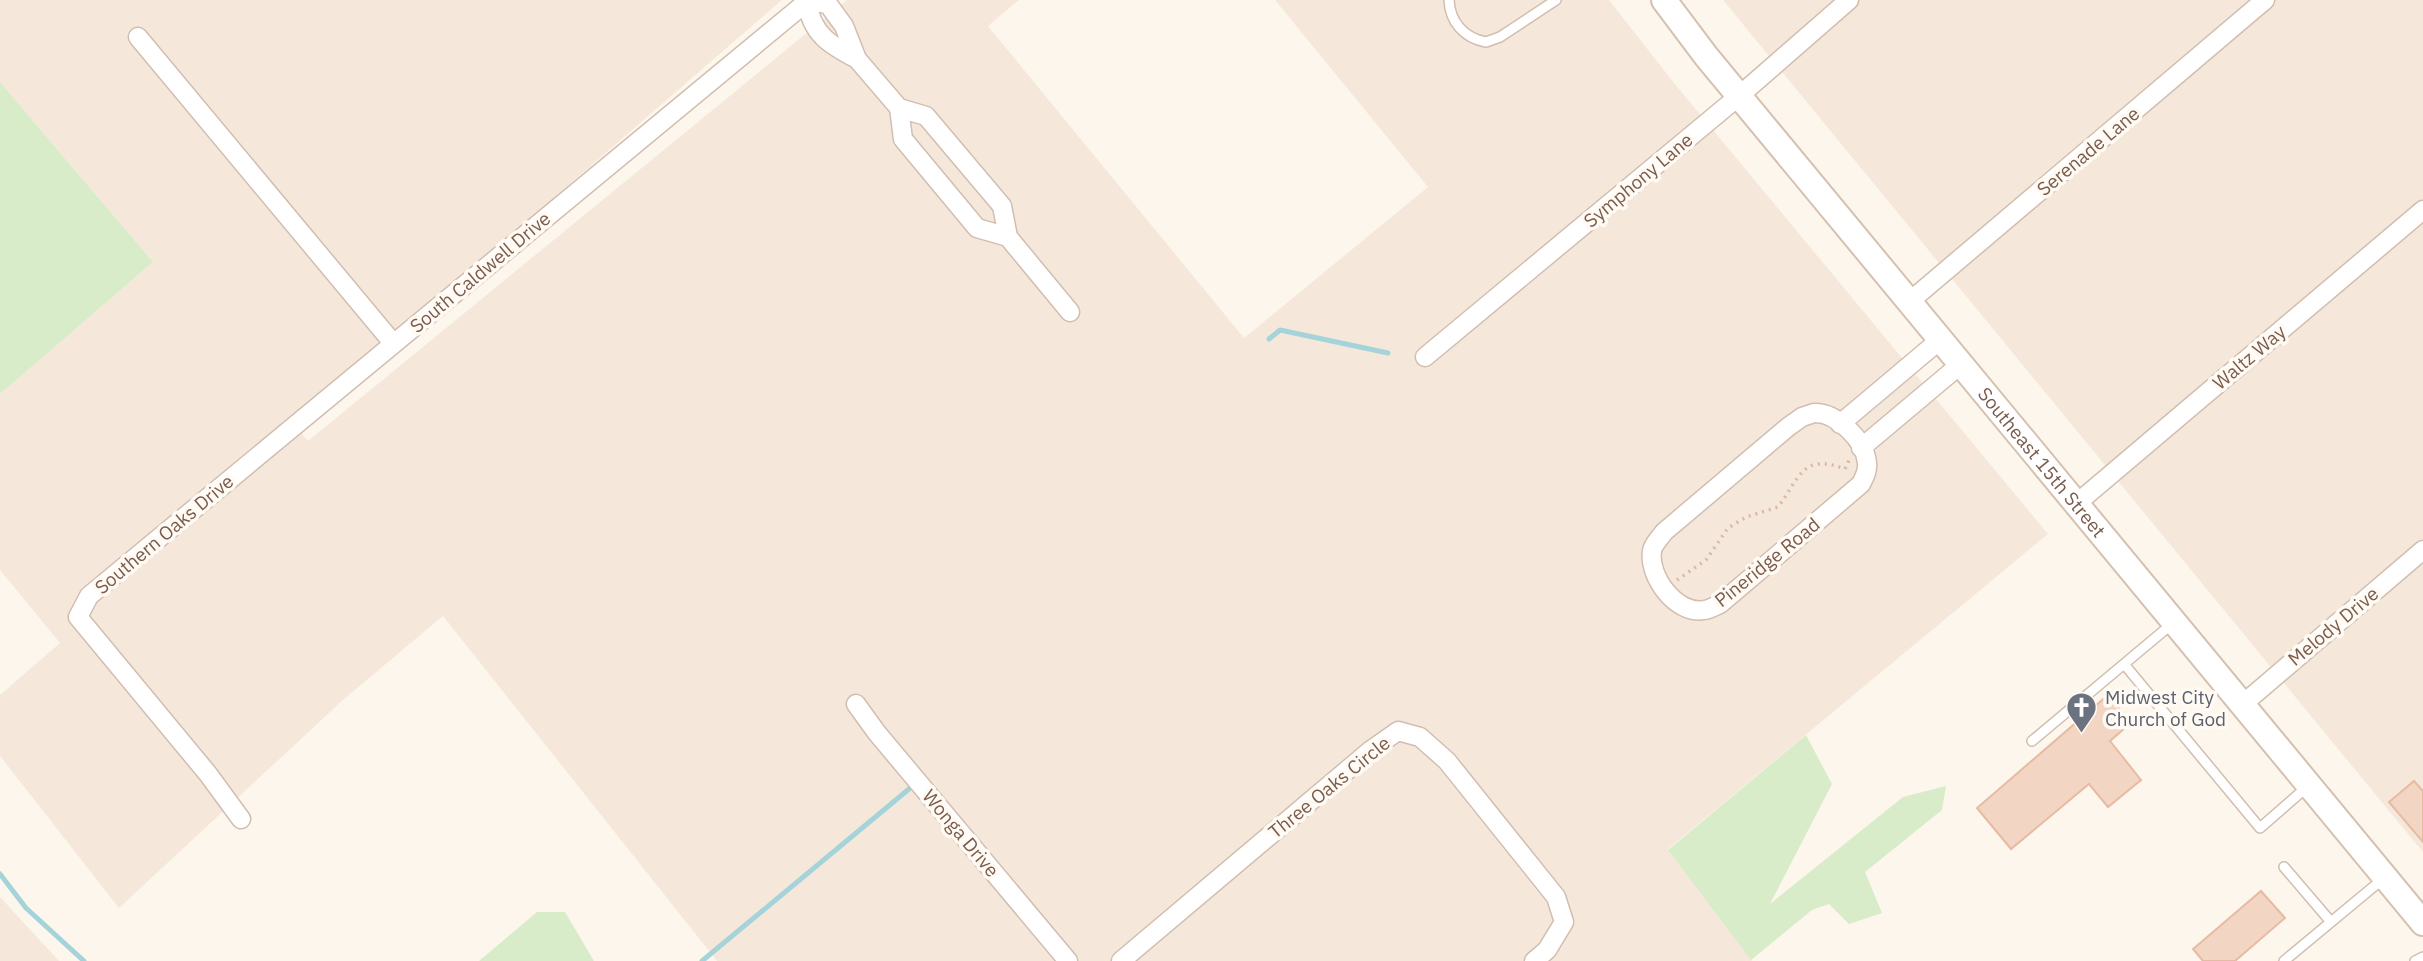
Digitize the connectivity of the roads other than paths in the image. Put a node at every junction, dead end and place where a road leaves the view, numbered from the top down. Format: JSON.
{"nodes":[{"id":1,"x":1449,"y":0,"type":"edge"},
{"id":2,"x":1556,"y":0,"type":"edge"},
{"id":3,"x":1664,"y":0,"type":"edge"},
{"id":4,"x":1849,"y":0,"type":"edge"},
{"id":5,"x":2265,"y":0,"type":"edge"},
{"id":6,"x":808,"y":1,"type":"edge"},
{"id":7,"x":844,"y":26,"type":"junction"},
{"id":8,"x":138,"y":37,"type":"dead end"},
{"id":9,"x":826,"y":40,"type":"junction"},
{"id":10,"x":857,"y":58,"type":"junction"},
{"id":11,"x":1739,"y":96,"type":"junction"},
{"id":12,"x":899,"y":108,"type":"junction"},
{"id":13,"x":2423,"y":210,"type":"edge"},
{"id":14,"x":1007,"y":237,"type":"junction"},
{"id":15,"x":1909,"y":302,"type":"junction"},
{"id":16,"x":1070,"y":312,"type":"dead end"},
{"id":17,"x":1941,"y":340,"type":"junction"},
{"id":18,"x":393,"y":343,"type":"junction"},
{"id":19,"x":1425,"y":356,"type":"dead end"},
{"id":20,"x":1961,"y":363,"type":"junction"},
{"id":21,"x":1884,"y":389,"type":"junction"},
{"id":22,"x":1903,"y":411,"type":"junction"},
{"id":23,"x":1840,"y":424,"type":"junction"},
{"id":24,"x":1859,"y":452,"type":"junction"},
{"id":25,"x":2076,"y":504,"type":"junction"},
{"id":26,"x":2423,"y":550,"type":"edge"},
{"id":27,"x":2175,"y":622,"type":"junction"},
{"id":28,"x":2124,"y":664,"type":"junction"},
{"id":29,"x":856,"y":704,"type":"dead end"},
{"id":30,"x":2242,"y":704,"type":"junction"},
{"id":31,"x":2032,"y":741,"type":"dead end"},
{"id":32,"x":2310,"y":785,"type":"junction"},
{"id":33,"x":241,"y":819,"type":"dead end"},
{"id":34,"x":2284,"y":867,"type":"dead end"},
{"id":35,"x":2385,"y":877,"type":"junction"},
{"id":36,"x":2331,"y":922,"type":"junction"},
{"id":37,"x":2423,"y":923,"type":"edge"},
{"id":38,"x":2423,"y":957,"type":"edge"},
{"id":39,"x":1068,"y":961,"type":"edge"},
{"id":40,"x":1121,"y":961,"type":"edge"},
{"id":41,"x":1534,"y":961,"type":"edge"},
{"id":42,"x":2284,"y":961,"type":"edge"},
{"id":43,"x":2415,"y":961,"type":"edge"}],
"edges":[{"from":1,"to":2,"type":"lane"},
{"from":3,"to":11,"type":"main road","name":"Southeast 15th Street"},
{"from":4,"to":11,"type":"street","name":"Symphony Lane"},
{"from":5,"to":15,"type":"street","name":"Serenade Lane"},
{"from":6,"to":7,"type":"street"},
{"from":6,"to":9,"type":"street"},
{"from":6,"to":18,"type":"street","name":"South Caldwell Drive"},
{"from":7,"to":9,"type":"street"},
{"from":7,"to":10,"type":"street"},
{"from":8,"to":18,"type":"street","name":"South Caldwell Drive"},
{"from":9,"to":10,"type":"street"},
{"from":10,"to":12,"type":"street"},
{"from":11,"to":15,"type":"main road","name":"Southeast 15th Street"},
{"from":11,"to":19,"type":"street","name":"Symphony Lane"},
{"from":12,"to":14,"type":"street"},
{"from":12,"to":14,"type":"street"},
{"from":13,"to":25,"type":"street","name":"Waltz Way"},
{"from":14,"to":16,"type":"street"},
{"from":15,"to":17,"type":"main road","name":"Southeast 15th Street"},
{"from":17,"to":20,"type":"main road","name":"Southeast 15th Street"},
{"from":17,"to":21,"type":"street"},
{"from":18,"to":33,"type":"street","name":"Southern Oaks Drive"},
{"from":20,"to":22,"type":"street"},
{"from":20,"to":25,"type":"main road","name":"Southeast 15th Street"},
{"from":21,"to":22,"type":"street"},
{"from":21,"to":23,"type":"street"},
{"from":22,"to":24,"type":"street"},
{"from":23,"to":24,"type":"street"},
{"from":23,"to":24,"type":"street","name":"Pineridge Road"},
{"from":25,"to":27,"type":"main road","name":"Southeast 15th Street"},
{"from":26,"to":30,"type":"street","name":"Melody Drive"},
{"from":27,"to":28,"type":"lane"},
{"from":27,"to":30,"type":"main road","name":"Southeast 15th Street"},
{"from":28,"to":31,"type":"lane"},
{"from":28,"to":32,"type":"lane"},
{"from":29,"to":39,"type":"street","name":"Wonga Drive"},
{"from":30,"to":32,"type":"main road","name":"Southeast 15th Street"},
{"from":32,"to":35,"type":"main road","name":"Southeast 15th Street"},
{"from":34,"to":36,"type":"lane"},
{"from":35,"to":36,"type":"lane"},
{"from":35,"to":37,"type":"main road","name":"Southeast 15th Street"},
{"from":36,"to":42,"type":"lane"},
{"from":38,"to":43,"type":"lane"},
{"from":40,"to":41,"type":"street","name":"Three Oaks Circle"}]}
